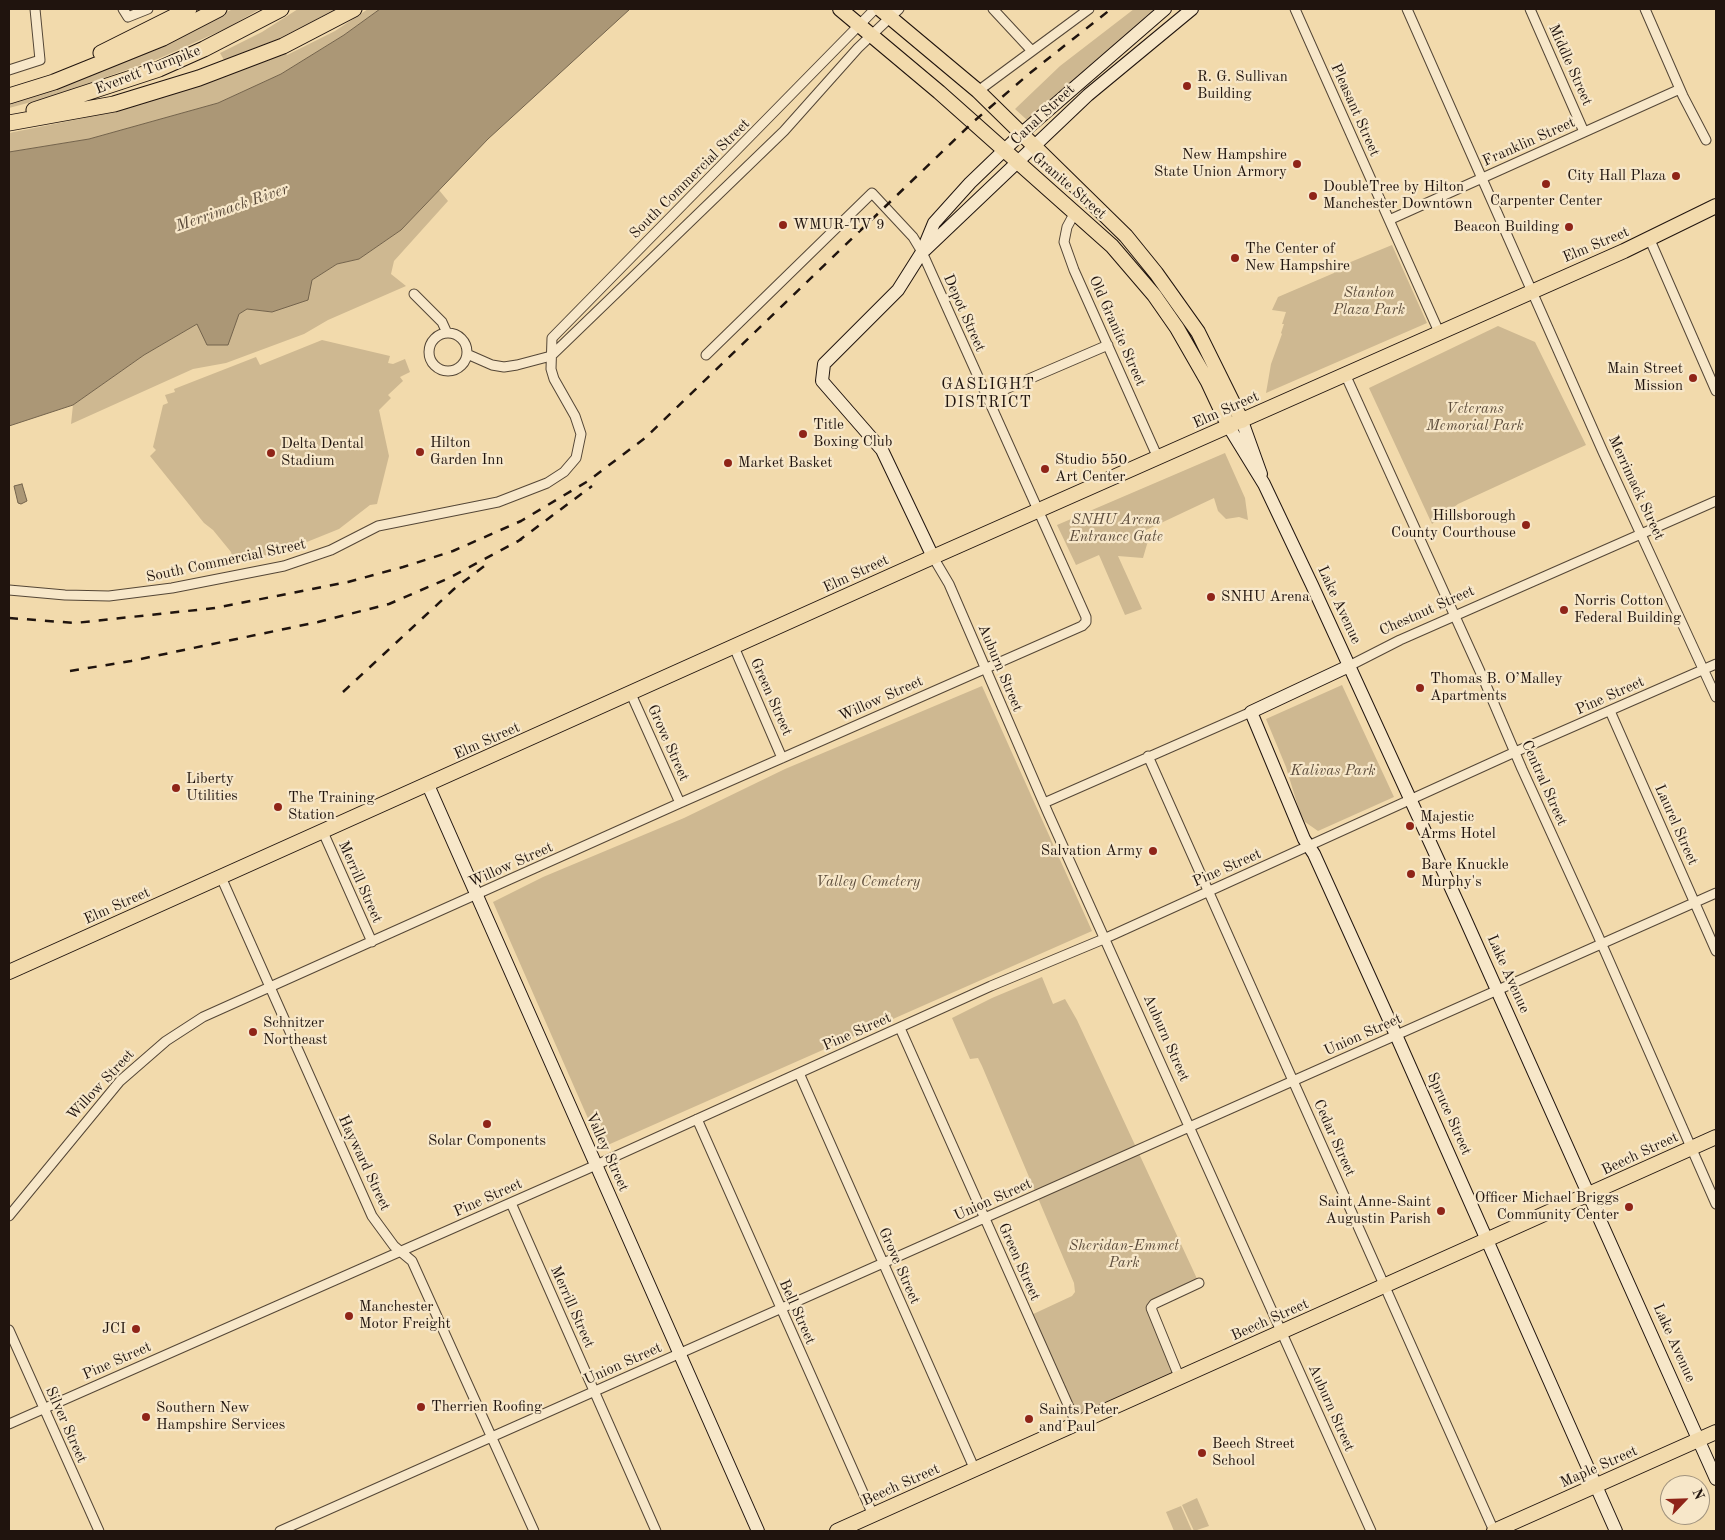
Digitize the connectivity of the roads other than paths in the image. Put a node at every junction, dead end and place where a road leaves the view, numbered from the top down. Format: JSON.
{"nodes":[{"id":1,"x":34,"y":9,"type":"edge"},
{"id":2,"x":148,"y":9,"type":"edge"},
{"id":3,"x":189,"y":9,"type":"edge"},
{"id":4,"x":219,"y":9,"type":"edge"},
{"id":5,"x":281,"y":9,"type":"edge"},
{"id":6,"x":354,"y":9,"type":"edge"},
{"id":7,"x":840,"y":9,"type":"edge"},
{"id":8,"x":875,"y":9,"type":"edge"},
{"id":9,"x":993,"y":9,"type":"edge"},
{"id":10,"x":1165,"y":9,"type":"edge"},
{"id":11,"x":1192,"y":9,"type":"edge"},
{"id":12,"x":1295,"y":9,"type":"edge"},
{"id":13,"x":1407,"y":9,"type":"edge"},
{"id":14,"x":1530,"y":9,"type":"edge"},
{"id":15,"x":1645,"y":9,"type":"edge"},
{"id":16,"x":1083,"y":10,"type":"edge"},
{"id":17,"x":123,"y":11,"type":"edge"},
{"id":18,"x":890,"y":11,"type":"edge"},
{"id":19,"x":859,"y":24,"type":"junction"},
{"id":20,"x":872,"y":34,"type":"junction"},
{"id":21,"x":1032,"y":51,"type":"junction"},
{"id":22,"x":9,"y":70,"type":"edge"},
{"id":23,"x":1680,"y":89,"type":"junction"},
{"id":24,"x":9,"y":90,"type":"edge"},
{"id":25,"x":978,"y":91,"type":"junction"},
{"id":26,"x":9,"y":96,"type":"edge"},
{"id":27,"x":9,"y":118,"type":"edge"},
{"id":28,"x":9,"y":123,"type":"edge"},
{"id":29,"x":1584,"y":132,"type":"junction"},
{"id":30,"x":1022,"y":134,"type":"junction"},
{"id":31,"x":1706,"y":140,"type":"dead end"},
{"id":32,"x":1033,"y":146,"type":"junction"},
{"id":33,"x":1004,"y":150,"type":"junction"},
{"id":34,"x":1017,"y":162,"type":"junction"},
{"id":35,"x":1482,"y":178,"type":"junction"},
{"id":36,"x":1716,"y":206,"type":"edge"},
{"id":37,"x":1074,"y":214,"type":"junction"},
{"id":38,"x":1389,"y":220,"type":"junction"},
{"id":39,"x":1650,"y":240,"type":"junction"},
{"id":40,"x":922,"y":252,"type":"junction"},
{"id":41,"x":1532,"y":290,"type":"junction"},
{"id":42,"x":414,"y":294,"type":"dead end"},
{"id":43,"x":1439,"y":332,"type":"junction"},
{"id":44,"x":447,"y":333,"type":"junction"},
{"id":45,"x":1108,"y":345,"type":"junction"},
{"id":46,"x":467,"y":354,"type":"junction"},
{"id":47,"x":706,"y":355,"type":"dead end"},
{"id":48,"x":551,"y":356,"type":"junction"},
{"id":49,"x":1345,"y":374,"type":"junction"},
{"id":50,"x":1716,"y":391,"type":"edge"},
{"id":51,"x":987,"y":397,"type":"junction"},
{"id":52,"x":1242,"y":421,"type":"junction"},
{"id":53,"x":1229,"y":427,"type":"junction"},
{"id":54,"x":1158,"y":458,"type":"junction"},
{"id":55,"x":1264,"y":484,"type":"junction"},
{"id":56,"x":1716,"y":501,"type":"edge"},
{"id":57,"x":1038,"y":511,"type":"junction"},
{"id":58,"x":1641,"y":534,"type":"junction"},
{"id":59,"x":933,"y":557,"type":"junction"},
{"id":60,"x":9,"y":590,"type":"edge"},
{"id":61,"x":1454,"y":616,"type":"junction"},
{"id":62,"x":734,"y":647,"type":"junction"},
{"id":63,"x":1716,"y":664,"type":"edge"},
{"id":64,"x":1349,"y":666,"type":"junction"},
{"id":65,"x":985,"y":668,"type":"junction"},
{"id":66,"x":1704,"y":670,"type":"junction"},
{"id":67,"x":631,"y":694,"type":"junction"},
{"id":68,"x":1716,"y":697,"type":"edge"},
{"id":69,"x":1610,"y":711,"type":"junction"},
{"id":70,"x":1251,"y":712,"type":"junction"},
{"id":71,"x":1515,"y":752,"type":"junction"},
{"id":72,"x":1148,"y":756,"type":"junction"},
{"id":73,"x":782,"y":758,"type":"junction"},
{"id":74,"x":428,"y":785,"type":"junction"},
{"id":75,"x":1411,"y":800,"type":"junction"},
{"id":76,"x":1044,"y":802,"type":"junction"},
{"id":77,"x":680,"y":803,"type":"junction"},
{"id":78,"x":323,"y":832,"type":"junction"},
{"id":79,"x":1309,"y":846,"type":"junction"},
{"id":80,"x":221,"y":877,"type":"junction"},
{"id":81,"x":1208,"y":892,"type":"junction"},
{"id":82,"x":1716,"y":893,"type":"edge"},
{"id":83,"x":476,"y":896,"type":"junction"},
{"id":84,"x":1695,"y":902,"type":"junction"},
{"id":85,"x":1106,"y":938,"type":"junction"},
{"id":86,"x":372,"y":942,"type":"junction"},
{"id":87,"x":1602,"y":944,"type":"junction"},
{"id":88,"x":1716,"y":951,"type":"edge"},
{"id":89,"x":9,"y":972,"type":"edge"},
{"id":90,"x":270,"y":987,"type":"junction"},
{"id":91,"x":1498,"y":990,"type":"junction"},
{"id":92,"x":900,"y":1028,"type":"junction"},
{"id":93,"x":1396,"y":1035,"type":"junction"},
{"id":94,"x":799,"y":1074,"type":"junction"},
{"id":95,"x":1294,"y":1081,"type":"junction"},
{"id":96,"x":696,"y":1119,"type":"junction"},
{"id":97,"x":1190,"y":1126,"type":"junction"},
{"id":98,"x":1716,"y":1137,"type":"edge"},
{"id":99,"x":1691,"y":1148,"type":"junction"},
{"id":100,"x":595,"y":1166,"type":"junction"},
{"id":101,"x":1589,"y":1195,"type":"junction"},
{"id":102,"x":511,"y":1203,"type":"junction"},
{"id":103,"x":1716,"y":1204,"type":"edge"},
{"id":104,"x":9,"y":1216,"type":"edge"},
{"id":105,"x":984,"y":1218,"type":"junction"},
{"id":106,"x":1488,"y":1240,"type":"junction"},
{"id":107,"x":401,"y":1252,"type":"junction"},
{"id":108,"x":883,"y":1263,"type":"junction"},
{"id":109,"x":1199,"y":1283,"type":"dead end"},
{"id":110,"x":1385,"y":1287,"type":"junction"},
{"id":111,"x":781,"y":1309,"type":"junction"},
{"id":112,"x":9,"y":1330,"type":"edge"},
{"id":113,"x":1282,"y":1333,"type":"junction"},
{"id":114,"x":678,"y":1354,"type":"junction"},
{"id":115,"x":1180,"y":1379,"type":"junction"},
{"id":116,"x":594,"y":1392,"type":"junction"},
{"id":117,"x":44,"y":1408,"type":"junction"},
{"id":118,"x":9,"y":1424,"type":"edge"},
{"id":119,"x":1077,"y":1425,"type":"junction"},
{"id":120,"x":1716,"y":1432,"type":"edge"},
{"id":121,"x":492,"y":1437,"type":"junction"},
{"id":122,"x":1699,"y":1440,"type":"junction"},
{"id":123,"x":974,"y":1470,"type":"junction"},
{"id":124,"x":1716,"y":1479,"type":"edge"},
{"id":125,"x":1596,"y":1485,"type":"junction"},
{"id":126,"x":873,"y":1515,"type":"junction"},
{"id":127,"x":99,"y":1531,"type":"edge"},
{"id":128,"x":280,"y":1531,"type":"edge"},
{"id":129,"x":534,"y":1531,"type":"edge"},
{"id":130,"x":656,"y":1531,"type":"edge"},
{"id":131,"x":758,"y":1531,"type":"edge"},
{"id":132,"x":837,"y":1531,"type":"edge"},
{"id":133,"x":1371,"y":1531,"type":"edge"},
{"id":134,"x":1494,"y":1531,"type":"edge"},
{"id":135,"x":1616,"y":1531,"type":"edge"}],
"edges":[{"from":1,"to":22,"type":"street"},
{"from":2,"to":17,"type":"street"},
{"from":3,"to":24,"type":"highway"},
{"from":4,"to":26,"type":"highway","name":"Everett Turnpike"},
{"from":5,"to":27,"type":"highway","name":"Everett Turnpike"},
{"from":6,"to":28,"type":"highway"},
{"from":7,"to":19,"type":"main road","name":"Granite Street"},
{"from":8,"to":19,"type":"street","name":"South Commercial Street"},
{"from":9,"to":21,"type":"street"},
{"from":10,"to":30,"type":"street","name":"Canal Street"},
{"from":11,"to":32,"type":"street","name":"Canal Street"},
{"from":12,"to":38,"type":"street","name":"Pleasant Street"},
{"from":13,"to":35,"type":"street","name":"Merrimack Street"},
{"from":14,"to":29,"type":"street","name":"Middle Street"},
{"from":15,"to":23,"type":"street"},
{"from":16,"to":21,"type":"street"},
{"from":18,"to":20,"type":"street","name":"South Commercial Street"},
{"from":18,"to":25,"type":"main road","name":"Granite Street"},
{"from":19,"to":20,"type":"main road","name":"Granite Street"},
{"from":19,"to":48,"type":"street","name":"South Commercial Street"},
{"from":20,"to":33,"type":"main road","name":"Granite Street"},
{"from":20,"to":48,"type":"street","name":"South Commercial Street"},
{"from":21,"to":25,"type":"street"},
{"from":23,"to":29,"type":"street","name":"Franklin Street"},
{"from":23,"to":31,"type":"street"},
{"from":25,"to":30,"type":"main road","name":"Granite Street"},
{"from":29,"to":35,"type":"street","name":"Franklin Street"},
{"from":30,"to":32,"type":"main road","name":"Granite Street"},
{"from":30,"to":33,"type":"street","name":"Canal Street"},
{"from":32,"to":34,"type":"street","name":"Canal Street"},
{"from":32,"to":52,"type":"main road","name":"Granite Street"},
{"from":33,"to":34,"type":"main road","name":"Granite Street"},
{"from":33,"to":40,"type":"street","name":"Canal Street"},
{"from":34,"to":37,"type":"main road","name":"Granite Street"},
{"from":34,"to":40,"type":"street","name":"Canal Street"},
{"from":35,"to":38,"type":"street","name":"Franklin Street"},
{"from":35,"to":41,"type":"street","name":"Merrimack Street"},
{"from":36,"to":39,"type":"main road","name":"Elm Street"},
{"from":37,"to":45,"type":"street","name":"Old Granite Street"},
{"from":37,"to":53,"type":"main road","name":"Granite Street"},
{"from":38,"to":43,"type":"street","name":"Pleasant Street"},
{"from":39,"to":41,"type":"main road","name":"Elm Street"},
{"from":39,"to":50,"type":"street"},
{"from":40,"to":47,"type":"street","name":"Depot Street"},
{"from":40,"to":51,"type":"street","name":"Depot Street"},
{"from":40,"to":59,"type":"street","name":"Canal Street"},
{"from":41,"to":43,"type":"main road","name":"Elm Street"},
{"from":41,"to":58,"type":"street","name":"Merrimack Street"},
{"from":42,"to":44,"type":"street"},
{"from":43,"to":49,"type":"main road","name":"Elm Street"},
{"from":44,"to":46,"type":"street"},
{"from":44,"to":46,"type":"street"},
{"from":45,"to":51,"type":"street"},
{"from":45,"to":54,"type":"street","name":"Old Granite Street"},
{"from":46,"to":48,"type":"street"},
{"from":48,"to":60,"type":"street","name":"South Commercial Street"},
{"from":49,"to":52,"type":"main road","name":"Elm Street"},
{"from":49,"to":61,"type":"street","name":"Central Street"},
{"from":51,"to":57,"type":"street","name":"Depot Street"},
{"from":52,"to":53,"type":"main road","name":"Elm Street"},
{"from":52,"to":55,"type":"street","name":"Lake Avenue"},
{"from":53,"to":54,"type":"main road","name":"Elm Street"},
{"from":53,"to":55,"type":"street","name":"Lake Avenue"},
{"from":54,"to":57,"type":"main road","name":"Elm Street"},
{"from":55,"to":64,"type":"street","name":"Lake Avenue"},
{"from":56,"to":58,"type":"street","name":"Chestnut Street"},
{"from":57,"to":59,"type":"main road","name":"Elm Street"},
{"from":57,"to":65,"type":"street","name":"Willow Street"},
{"from":58,"to":61,"type":"street","name":"Chestnut Street"},
{"from":58,"to":66,"type":"street","name":"Merrimack Street"},
{"from":59,"to":62,"type":"main road","name":"Elm Street"},
{"from":59,"to":65,"type":"street","name":"Auburn Street"},
{"from":61,"to":64,"type":"street","name":"Chestnut Street"},
{"from":61,"to":71,"type":"street","name":"Central Street"},
{"from":62,"to":67,"type":"main road","name":"Elm Street"},
{"from":62,"to":73,"type":"street","name":"Green Street"},
{"from":63,"to":66,"type":"street","name":"Pine Street"},
{"from":64,"to":70,"type":"street","name":"Chestnut Street"},
{"from":64,"to":75,"type":"street","name":"Lake Avenue"},
{"from":65,"to":73,"type":"street","name":"Willow Street"},
{"from":65,"to":76,"type":"street","name":"Auburn Street"},
{"from":66,"to":68,"type":"street","name":"Merrimack Street"},
{"from":66,"to":69,"type":"street","name":"Pine Street"},
{"from":67,"to":74,"type":"main road","name":"Elm Street"},
{"from":67,"to":77,"type":"street","name":"Grove Street"},
{"from":69,"to":71,"type":"street","name":"Pine Street"},
{"from":69,"to":84,"type":"street","name":"Laurel Street"},
{"from":70,"to":72,"type":"street","name":"Chestnut Street"},
{"from":70,"to":79,"type":"street","name":"Spruce Street"},
{"from":71,"to":75,"type":"street","name":"Pine Street"},
{"from":71,"to":87,"type":"street","name":"Central Street"},
{"from":72,"to":76,"type":"street","name":"Chestnut Street"},
{"from":72,"to":81,"type":"street","name":"Cedar Street"},
{"from":73,"to":77,"type":"street","name":"Willow Street"},
{"from":74,"to":78,"type":"main road","name":"Elm Street"},
{"from":74,"to":83,"type":"street","name":"Valley Street"},
{"from":75,"to":79,"type":"street","name":"Pine Street"},
{"from":75,"to":91,"type":"street","name":"Lake Avenue"},
{"from":76,"to":85,"type":"street","name":"Auburn Street"},
{"from":77,"to":83,"type":"street","name":"Willow Street"},
{"from":78,"to":80,"type":"main road","name":"Elm Street"},
{"from":78,"to":86,"type":"street","name":"Merrill Street"},
{"from":79,"to":81,"type":"street","name":"Pine Street"},
{"from":79,"to":93,"type":"street","name":"Spruce Street"},
{"from":80,"to":89,"type":"main road","name":"Elm Street"},
{"from":80,"to":90,"type":"street","name":"Hayward Street"},
{"from":81,"to":85,"type":"street","name":"Pine Street"},
{"from":81,"to":95,"type":"street","name":"Cedar Street"},
{"from":82,"to":84,"type":"street","name":"Union Street"},
{"from":83,"to":86,"type":"street","name":"Willow Street"},
{"from":83,"to":100,"type":"street","name":"Valley Street"},
{"from":84,"to":87,"type":"street","name":"Union Street"},
{"from":84,"to":88,"type":"street","name":"Laurel Street"},
{"from":85,"to":92,"type":"street","name":"Pine Street"},
{"from":85,"to":97,"type":"street","name":"Auburn Street"},
{"from":86,"to":90,"type":"street","name":"Willow Street"},
{"from":87,"to":91,"type":"street","name":"Union Street"},
{"from":87,"to":99,"type":"street","name":"Central Street"},
{"from":90,"to":104,"type":"street","name":"Willow Street"},
{"from":90,"to":107,"type":"street","name":"Hayward Street"},
{"from":91,"to":93,"type":"street","name":"Union Street"},
{"from":91,"to":101,"type":"street","name":"Lake Avenue"},
{"from":92,"to":94,"type":"street","name":"Pine Street"},
{"from":92,"to":105,"type":"street","name":"Green Street"},
{"from":93,"to":95,"type":"street","name":"Union Street"},
{"from":93,"to":106,"type":"street","name":"Spruce Street"},
{"from":94,"to":96,"type":"street","name":"Pine Street"},
{"from":94,"to":108,"type":"street","name":"Grove Street"},
{"from":95,"to":97,"type":"street","name":"Union Street"},
{"from":95,"to":110,"type":"street","name":"Cedar Street"},
{"from":96,"to":100,"type":"street","name":"Pine Street"},
{"from":96,"to":111,"type":"street","name":"Bell Street"},
{"from":97,"to":105,"type":"street","name":"Union Street"},
{"from":97,"to":113,"type":"street","name":"Auburn Street"},
{"from":98,"to":99,"type":"main road","name":"Beech Street"},
{"from":99,"to":101,"type":"main road","name":"Beech Street"},
{"from":99,"to":103,"type":"street","name":"Central Street"},
{"from":100,"to":102,"type":"street","name":"Pine Street"},
{"from":100,"to":114,"type":"street","name":"Valley Street"},
{"from":101,"to":106,"type":"main road","name":"Beech Street"},
{"from":101,"to":122,"type":"street","name":"Lake Avenue"},
{"from":102,"to":107,"type":"street","name":"Pine Street"},
{"from":102,"to":116,"type":"street","name":"Merrill Street"},
{"from":105,"to":108,"type":"street","name":"Union Street"},
{"from":105,"to":119,"type":"street","name":"Green Street"},
{"from":106,"to":110,"type":"main road","name":"Beech Street"},
{"from":106,"to":125,"type":"street","name":"Spruce Street"},
{"from":107,"to":117,"type":"street","name":"Pine Street"},
{"from":107,"to":121,"type":"street","name":"Hayward Street"},
{"from":108,"to":111,"type":"street","name":"Union Street"},
{"from":108,"to":123,"type":"street","name":"Grove Street"},
{"from":109,"to":115,"type":"street"},
{"from":110,"to":113,"type":"main road","name":"Beech Street"},
{"from":110,"to":134,"type":"street","name":"Cedar Street"},
{"from":111,"to":114,"type":"street","name":"Union Street"},
{"from":111,"to":126,"type":"street","name":"Bell Street"},
{"from":112,"to":117,"type":"street","name":"Silver Street"},
{"from":113,"to":115,"type":"main road","name":"Beech Street"},
{"from":113,"to":133,"type":"street","name":"Auburn Street"},
{"from":114,"to":116,"type":"street","name":"Union Street"},
{"from":114,"to":131,"type":"street","name":"Valley Street"},
{"from":115,"to":119,"type":"main road","name":"Beech Street"},
{"from":116,"to":121,"type":"street","name":"Union Street"},
{"from":116,"to":130,"type":"street","name":"Merrill Street"},
{"from":117,"to":118,"type":"street","name":"Pine Street"},
{"from":117,"to":127,"type":"street","name":"Silver Street"},
{"from":119,"to":123,"type":"main road","name":"Beech Street"},
{"from":120,"to":122,"type":"main road","name":"Maple Street"},
{"from":121,"to":128,"type":"street","name":"Union Street"},
{"from":121,"to":129,"type":"street","name":"Hayward Street"},
{"from":122,"to":124,"type":"street","name":"Lake Avenue"},
{"from":122,"to":125,"type":"main road","name":"Maple Street"},
{"from":123,"to":126,"type":"main road","name":"Beech Street"},
{"from":125,"to":134,"type":"main road","name":"Maple Street"},
{"from":125,"to":135,"type":"street","name":"Spruce Street"},
{"from":126,"to":132,"type":"main road","name":"Beech Street"}]}
